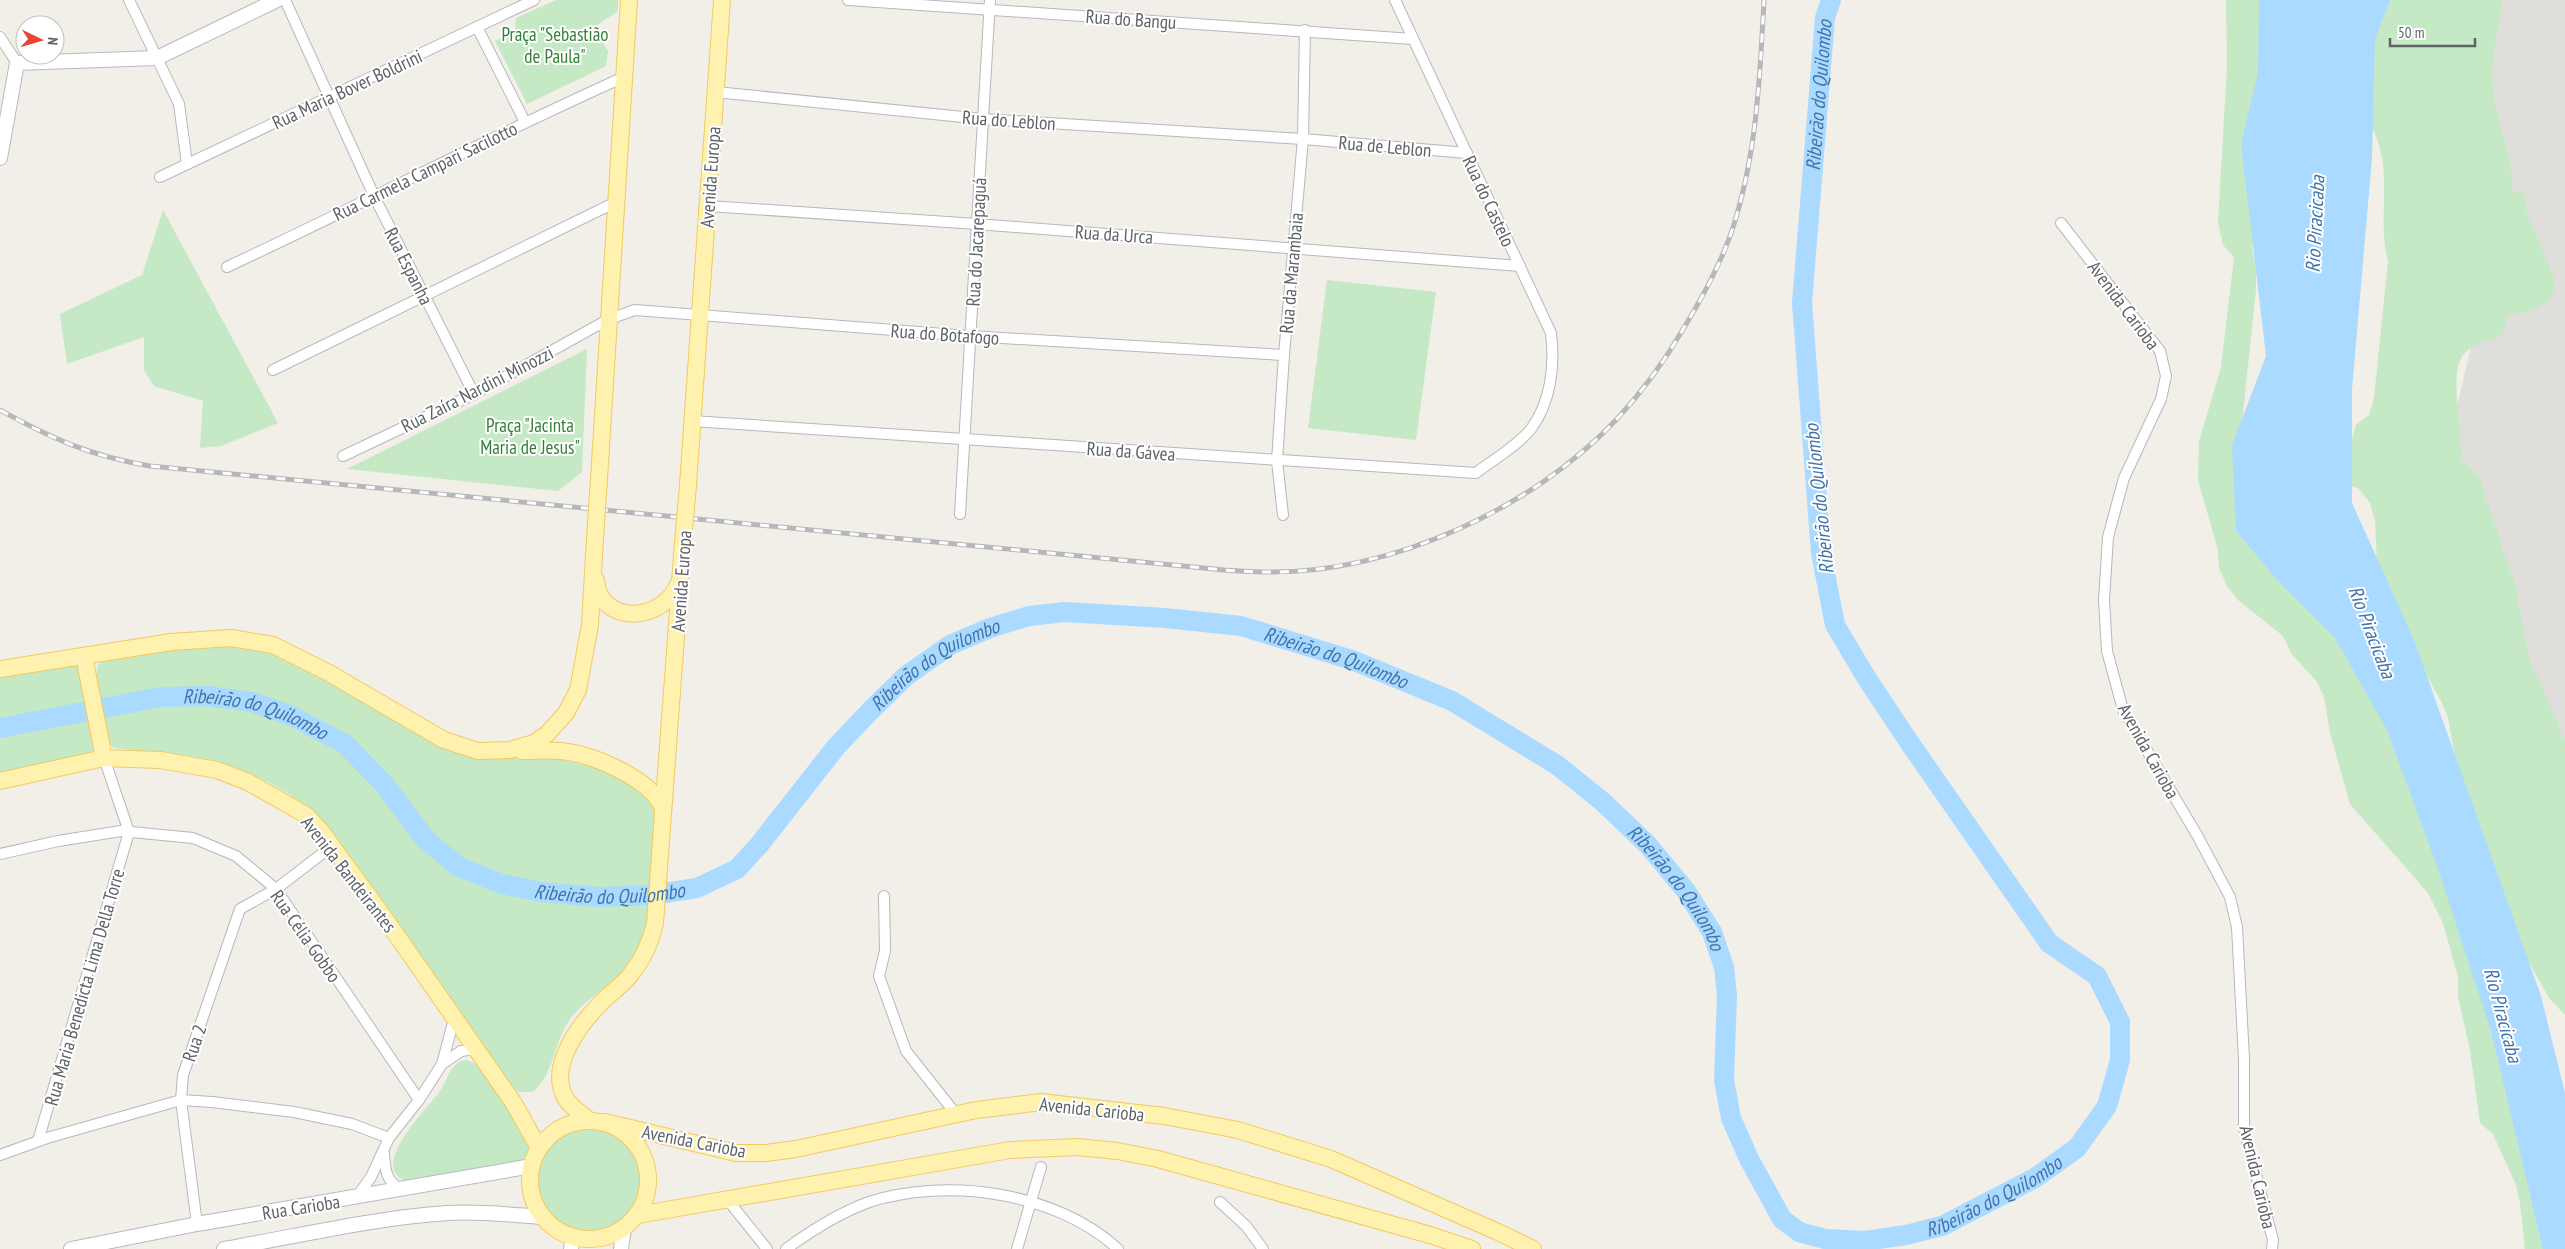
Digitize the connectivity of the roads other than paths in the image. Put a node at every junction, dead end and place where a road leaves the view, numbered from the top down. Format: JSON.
{"nodes":[{"id":1,"x":129,"y":0,"type":"edge"},
{"id":2,"x":277,"y":0,"type":"edge"},
{"id":3,"x":285,"y":0,"type":"edge"},
{"id":4,"x":534,"y":0,"type":"edge"},
{"id":5,"x":629,"y":0,"type":"edge"},
{"id":6,"x":722,"y":0,"type":"edge"},
{"id":7,"x":848,"y":0,"type":"edge"},
{"id":8,"x":1395,"y":0,"type":"edge"},
{"id":9,"x":989,"y":5,"type":"edge"},
{"id":10,"x":477,"y":27,"type":"junction"},
{"id":11,"x":1305,"y":30,"type":"junction"},
{"id":12,"x":0,"y":37,"type":"edge"},
{"id":13,"x":1413,"y":39,"type":"junction"},
{"id":14,"x":157,"y":58,"type":"junction"},
{"id":15,"x":15,"y":60,"type":"edge"},
{"id":16,"x":65,"y":61,"type":"edge"},
{"id":17,"x":17,"y":65,"type":"edge"},
{"id":18,"x":624,"y":76,"type":"junction"},
{"id":19,"x":716,"y":92,"type":"junction"},
{"id":20,"x":329,"y":97,"type":"junction"},
{"id":21,"x":983,"y":120,"type":"junction"},
{"id":22,"x":525,"y":122,"type":"junction"},
{"id":23,"x":1303,"y":139,"type":"junction"},
{"id":24,"x":1467,"y":153,"type":"junction"},
{"id":25,"x":0,"y":158,"type":"edge"},
{"id":26,"x":188,"y":164,"type":"junction"},
{"id":27,"x":160,"y":177,"type":"dead end"},
{"id":28,"x":375,"y":198,"type":"junction"},
{"id":29,"x":616,"y":202,"type":"junction"},
{"id":30,"x":708,"y":206,"type":"junction"},
{"id":31,"x":2061,"y":223,"type":"dead end"},
{"id":32,"x":977,"y":224,"type":"junction"},
{"id":33,"x":1294,"y":248,"type":"junction"},
{"id":34,"x":1520,"y":266,"type":"junction"},
{"id":35,"x":227,"y":267,"type":"dead end"},
{"id":36,"x":425,"y":298,"type":"junction"},
{"id":37,"x":700,"y":314,"type":"junction"},
{"id":38,"x":609,"y":319,"type":"junction"},
{"id":39,"x":970,"y":336,"type":"junction"},
{"id":40,"x":1284,"y":355,"type":"junction"},
{"id":41,"x":272,"y":370,"type":"dead end"},
{"id":42,"x":474,"y":394,"type":"junction"},
{"id":43,"x":1543,"y":408,"type":"joint"},
{"id":44,"x":692,"y":421,"type":"junction"},
{"id":45,"x":964,"y":439,"type":"junction"},
{"id":46,"x":343,"y":456,"type":"dead end"},
{"id":47,"x":1278,"y":461,"type":"junction"},
{"id":48,"x":960,"y":514,"type":"dead end"},
{"id":49,"x":1283,"y":515,"type":"dead end"},
{"id":50,"x":594,"y":560,"type":"junction"},
{"id":51,"x":681,"y":576,"type":"junction"},
{"id":52,"x":84,"y":656,"type":"junction"},
{"id":53,"x":0,"y":669,"type":"edge"},
{"id":54,"x":510,"y":750,"type":"junction"},
{"id":55,"x":104,"y":758,"type":"junction"},
{"id":56,"x":0,"y":781,"type":"edge"},
{"id":57,"x":663,"y":808,"type":"junction"},
{"id":58,"x":129,"y":832,"type":"junction"},
{"id":59,"x":332,"y":846,"type":"junction"},
{"id":60,"x":0,"y":854,"type":"edge"},
{"id":61,"x":276,"y":889,"type":"junction"},
{"id":62,"x":884,"y":896,"type":"dead end"},
{"id":63,"x":454,"y":1019,"type":"junction"},
{"id":64,"x":476,"y":1049,"type":"junction"},
{"id":65,"x":442,"y":1064,"type":"junction"},
{"id":66,"x":180,"y":1100,"type":"junction"},
{"id":67,"x":419,"y":1100,"type":"junction"},
{"id":68,"x":956,"y":1114,"type":"junction"},
{"id":69,"x":589,"y":1120,"type":"junction"},
{"id":70,"x":605,"y":1122,"type":"junction"},
{"id":71,"x":389,"y":1138,"type":"junction"},
{"id":72,"x":38,"y":1141,"type":"junction"},
{"id":73,"x":539,"y":1148,"type":"junction"},
{"id":74,"x":384,"y":1153,"type":"junction"},
{"id":75,"x":0,"y":1155,"type":"edge"},
{"id":76,"x":532,"y":1166,"type":"junction"},
{"id":77,"x":1041,"y":1167,"type":"dead end"},
{"id":78,"x":401,"y":1189,"type":"junction"},
{"id":79,"x":356,"y":1198,"type":"junction"},
{"id":80,"x":727,"y":1199,"type":"junction"},
{"id":81,"x":1032,"y":1202,"type":"junction"},
{"id":82,"x":1220,"y":1202,"type":"dead end"},
{"id":83,"x":638,"y":1215,"type":"junction"},
{"id":84,"x":543,"y":1217,"type":"junction"},
{"id":85,"x":197,"y":1224,"type":"junction"},
{"id":86,"x":624,"y":1228,"type":"junction"},
{"id":87,"x":572,"y":1243,"type":"edge"},
{"id":88,"x":71,"y":1249,"type":"edge"},
{"id":89,"x":224,"y":1249,"type":"edge"},
{"id":90,"x":621,"y":1249,"type":"edge"},
{"id":91,"x":768,"y":1249,"type":"edge"},
{"id":92,"x":786,"y":1249,"type":"edge"},
{"id":93,"x":1017,"y":1249,"type":"edge"},
{"id":94,"x":1118,"y":1249,"type":"edge"},
{"id":95,"x":1262,"y":1249,"type":"edge"},
{"id":96,"x":1472,"y":1249,"type":"edge"},
{"id":97,"x":1533,"y":1249,"type":"edge"},
{"id":98,"x":2272,"y":1249,"type":"edge"}],
"edges":[{"from":1,"to":14,"type":"street"},
{"from":2,"to":14,"type":"main road"},
{"from":3,"to":20,"type":"street","name":"Rua Espanha"},
{"from":4,"to":10,"type":"street","name":"Rua Maria Bover Boldrini"},
{"from":5,"to":18,"type":"main road"},
{"from":6,"to":19,"type":"main road","name":"Avenida Europa"},
{"from":7,"to":9,"type":"street","name":"Rua do Bangu"},
{"from":8,"to":13,"type":"street","name":"Rua do Castelo"},
{"from":9,"to":11,"type":"street","name":"Rua do Bangu"},
{"from":9,"to":21,"type":"street","name":"Rua do Jacarepaguá"},
{"from":10,"to":20,"type":"street","name":"Rua Maria Bover Boldrini"},
{"from":10,"to":22,"type":"street"},
{"from":11,"to":13,"type":"street","name":"Rua do Bangu"},
{"from":11,"to":23,"type":"street","name":"Rua da Marambaia"},
{"from":12,"to":15,"type":"street"},
{"from":13,"to":24,"type":"street","name":"Rua do Castelo"},
{"from":14,"to":16,"type":"main road"},
{"from":14,"to":26,"type":"street"},
{"from":17,"to":25,"type":"main road"},
{"from":18,"to":22,"type":"street","name":"Rua Carmela Campari Sacilotto"},
{"from":18,"to":29,"type":"main road"},
{"from":19,"to":21,"type":"street","name":"Rua do Leblon"},
{"from":19,"to":30,"type":"main road","name":"Avenida Europa"},
{"from":20,"to":26,"type":"street","name":"Rua Maria Bover Boldrini"},
{"from":20,"to":28,"type":"street","name":"Rua Espanha"},
{"from":21,"to":23,"type":"street","name":"Rua do Leblon"},
{"from":21,"to":32,"type":"street","name":"Rua do Jacarepaguá"},
{"from":22,"to":28,"type":"street","name":"Rua Carmela Campari Sacilotto"},
{"from":23,"to":24,"type":"street","name":"Rua de Leblon"},
{"from":23,"to":33,"type":"street","name":"Rua da Marambaia"},
{"from":24,"to":34,"type":"street","name":"Rua do Castelo"},
{"from":26,"to":27,"type":"street","name":"Rua Maria Bover Boldrini"},
{"from":28,"to":35,"type":"street","name":"Rua Carmela Campari Sacilotto"},
{"from":28,"to":36,"type":"street","name":"Rua Espanha"},
{"from":29,"to":36,"type":"street"},
{"from":29,"to":38,"type":"main road"},
{"from":30,"to":32,"type":"street","name":"Rua da Urca"},
{"from":30,"to":37,"type":"main road","name":"Avenida Europa"},
{"from":31,"to":98,"type":"street","name":"Avenida Carioba"},
{"from":32,"to":33,"type":"street","name":"Rua da Urca"},
{"from":32,"to":39,"type":"street","name":"Rua do Jacarepaguá"},
{"from":33,"to":34,"type":"street","name":"Rua da Urca"},
{"from":33,"to":40,"type":"street","name":"Rua da Marambaia"},
{"from":34,"to":43,"type":"street","name":"Rua do Castelo"},
{"from":36,"to":41,"type":"street"},
{"from":36,"to":42,"type":"street","name":"Rua Espanha"},
{"from":37,"to":38,"type":"street","name":"Rua do Botafogo"},
{"from":37,"to":39,"type":"street","name":"Rua do Botafogo"},
{"from":37,"to":44,"type":"main road","name":"Avenida Europa"},
{"from":38,"to":42,"type":"street","name":"Rua Zaíra Nardini Minozzi"},
{"from":38,"to":50,"type":"main road","bridge":true},
{"from":39,"to":40,"type":"street","name":"Rua do Botafogo"},
{"from":39,"to":45,"type":"street","name":"Rua do Jacarepaguá"},
{"from":40,"to":47,"type":"street","name":"Rua da Marambaia"},
{"from":42,"to":46,"type":"street","name":"Rua Zaíra Nardini Minozzi"},
{"from":43,"to":47,"type":"street","name":"Rua da Gávea"},
{"from":44,"to":45,"type":"street","name":"Rua da Gávea"},
{"from":44,"to":51,"type":"main road","name":"Avenida Europa","bridge":true},
{"from":45,"to":47,"type":"street","name":"Rua da Gávea"},
{"from":45,"to":48,"type":"street","name":"Rua do Jacarepaguá"},
{"from":47,"to":49,"type":"street","name":"Rua da Marambaia"},
{"from":50,"to":51,"type":"main road"},
{"from":50,"to":54,"type":"main road"},
{"from":51,"to":57,"type":"main road","name":"Avenida Europa"},
{"from":52,"to":53,"type":"main road"},
{"from":52,"to":54,"type":"main road"},
{"from":52,"to":55,"type":"main road"},
{"from":54,"to":57,"type":"main road"},
{"from":55,"to":56,"type":"main road","name":"Avenida Bandeirantes"},
{"from":55,"to":58,"type":"street"},
{"from":55,"to":59,"type":"main road","name":"Avenida Bandeirantes"},
{"from":57,"to":69,"type":"main road","name":"Avenida Europa"},
{"from":58,"to":60,"type":"street","name":"Rua Célia Gobbo"},
{"from":58,"to":61,"type":"street","name":"Rua Célia Gobbo"},
{"from":58,"to":72,"type":"street","name":"Rua Maria Benedicta Lima Della Torre"},
{"from":59,"to":61,"type":"street","name":"Rua 2"},
{"from":59,"to":63,"type":"main road","name":"Avenida Bandeirantes"},
{"from":61,"to":66,"type":"street","name":"Rua 2"},
{"from":61,"to":67,"type":"street","name":"Rua Célia Gobbo"},
{"from":62,"to":68,"type":"street"},
{"from":63,"to":64,"type":"main road","name":"Avenida Bandeirantes"},
{"from":63,"to":65,"type":"street"},
{"from":64,"to":65,"type":"street"},
{"from":64,"to":73,"type":"main road","name":"Avenida Bandeirantes"},
{"from":65,"to":67,"type":"street"},
{"from":66,"to":71,"type":"street"},
{"from":66,"to":72,"type":"street"},
{"from":66,"to":85,"type":"street","name":"Rua 2"},
{"from":67,"to":71,"type":"street"},
{"from":68,"to":70,"type":"main road","name":"Avenida Carioba"},
{"from":68,"to":97,"type":"main road","name":"Avenida Carioba"},
{"from":69,"to":70,"type":"main road"},
{"from":69,"to":73,"type":"main road"},
{"from":70,"to":83,"type":"main road"},
{"from":71,"to":74,"type":"street"},
{"from":72,"to":75,"type":"street"},
{"from":73,"to":76,"type":"main road"},
{"from":74,"to":78,"type":"street"},
{"from":74,"to":79,"type":"street"},
{"from":76,"to":78,"type":"main road","name":"Rua Carioba"},
{"from":76,"to":84,"type":"main road"},
{"from":77,"to":81,"type":"street"},
{"from":78,"to":79,"type":"main road","name":"Rua Carioba"},
{"from":79,"to":85,"type":"main road","name":"Rua Carioba"},
{"from":80,"to":83,"type":"main road","name":"Avenida Carioba"},
{"from":80,"to":91,"type":"street"},
{"from":80,"to":96,"type":"main road","name":"Avenida Carioba"},
{"from":81,"to":92,"type":"street"},
{"from":81,"to":93,"type":"street"},
{"from":81,"to":94,"type":"street"},
{"from":82,"to":95,"type":"street"},
{"from":83,"to":86,"type":"main road"},
{"from":84,"to":87,"type":"main road"},
{"from":84,"to":89,"type":"main road","name":"Rua Carioba"},
{"from":85,"to":88,"type":"main road","name":"Rua Carioba"},
{"from":86,"to":87,"type":"main road"},
{"from":86,"to":90,"type":"main road"}]}
